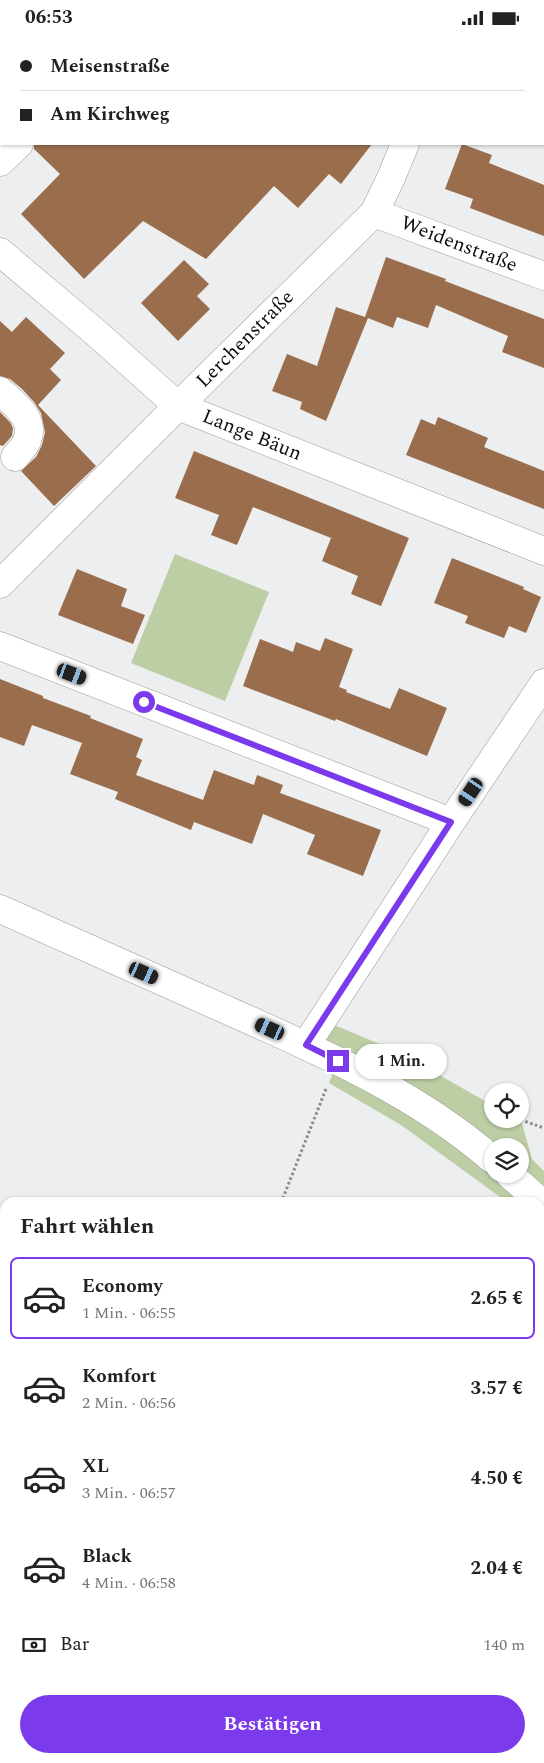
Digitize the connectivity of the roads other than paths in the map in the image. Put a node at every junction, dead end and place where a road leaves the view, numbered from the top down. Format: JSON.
{"nodes":[{"id":1,"x":18,"y":145,"type":"edge"},
{"id":2,"x":405,"y":145,"type":"edge"},
{"id":3,"x":0,"y":163,"type":"edge"},
{"id":4,"x":374,"y":213,"type":"junction"},
{"id":5,"x":0,"y":252,"type":"edge"},
{"id":6,"x":544,"y":276,"type":"edge"},
{"id":7,"x":0,"y":391,"type":"edge"},
{"id":8,"x":178,"y":405,"type":"junction"},
{"id":9,"x":15,"y":457,"type":"dead end"},
{"id":10,"x":544,"y":551,"type":"edge"},
{"id":11,"x":0,"y":584,"type":"edge"},
{"id":12,"x":0,"y":646,"type":"edge"},
{"id":13,"x":544,"y":683,"type":"edge"},
{"id":14,"x":451,"y":822,"type":"junction"},
{"id":15,"x":0,"y":909,"type":"edge"},
{"id":16,"x":306,"y":1045,"type":"junction"},
{"id":17,"x":484,"y":1152,"type":"edge"},
{"id":18,"x":519,"y":1183,"type":"edge"},
{"id":19,"x":535,"y":1197,"type":"edge"}],
"edges":[{"from":1,"to":3,"type":"street"},
{"from":2,"to":4,"type":"street","name":"Lerchenstraße"},
{"from":4,"to":6,"type":"street","name":"Weidenstraße"},
{"from":4,"to":8,"type":"street","name":"Lerchenstraße"},
{"from":5,"to":8,"type":"street","name":"Lange Bäun"},
{"from":7,"to":9,"type":"street"},
{"from":8,"to":10,"type":"street","name":"Lange Bäun"},
{"from":8,"to":11,"type":"street","name":"Lerchenstraße"},
{"from":12,"to":14,"type":"street"},
{"from":13,"to":14,"type":"street"},
{"from":14,"to":16,"type":"street"},
{"from":15,"to":16,"type":"street"},
{"from":16,"to":17,"type":"street"},
{"from":18,"to":19,"type":"street"}]}
